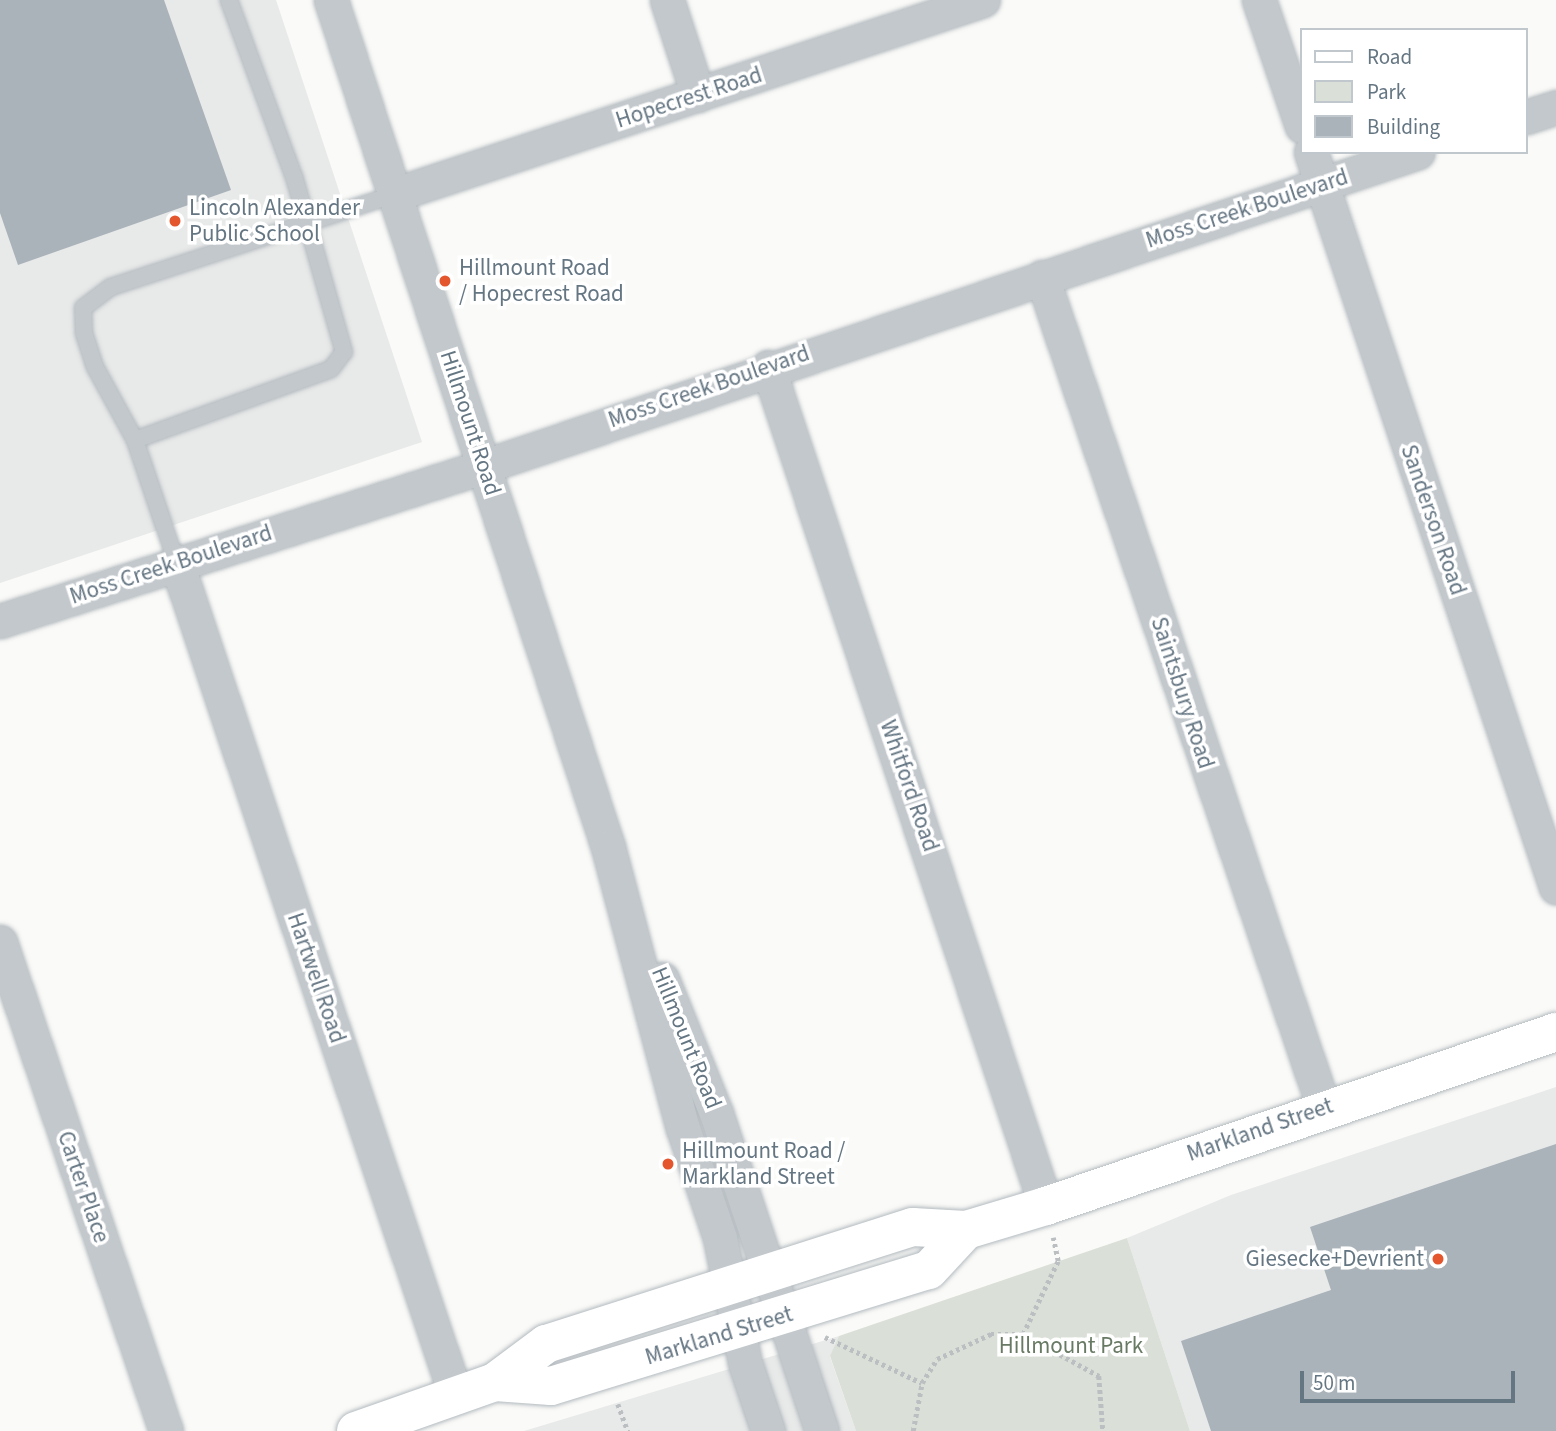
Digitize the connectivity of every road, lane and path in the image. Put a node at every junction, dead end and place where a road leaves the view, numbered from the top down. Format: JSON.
{"nodes":[{"id":1,"x":229,"y":0,"type":"edge"},
{"id":2,"x":331,"y":0,"type":"edge"},
{"id":3,"x":667,"y":0,"type":"edge"},
{"id":4,"x":1259,"y":0,"type":"edge"},
{"id":5,"x":974,"y":1,"type":"edge"},
{"id":6,"x":698,"y":95,"type":"junction"},
{"id":7,"x":1556,"y":107,"type":"edge"},
{"id":8,"x":1528,"y":116,"type":"edge"},
{"id":9,"x":1300,"y":120,"type":"edge"},
{"id":10,"x":1312,"y":154,"type":"edge"},
{"id":11,"x":1412,"y":154,"type":"edge"},
{"id":12,"x":1320,"y":184,"type":"junction"},
{"id":13,"x":396,"y":194,"type":"junction"},
{"id":14,"x":307,"y":220,"type":"junction"},
{"id":15,"x":1042,"y":277,"type":"junction"},
{"id":16,"x":768,"y":366,"type":"junction"},
{"id":17,"x":135,"y":440,"type":"junction"},
{"id":18,"x":485,"y":466,"type":"junction"},
{"id":19,"x":176,"y":561,"type":"junction"},
{"id":20,"x":0,"y":621,"type":"edge"},
{"id":21,"x":608,"y":847,"type":"junction"},
{"id":22,"x":1556,"y":887,"type":"edge"},
{"id":23,"x":0,"y":942,"type":"edge"},
{"id":24,"x":1556,"y":1032,"type":"edge"},
{"id":25,"x":1324,"y":1108,"type":"junction"},
{"id":26,"x":1046,"y":1206,"type":"junction"},
{"id":27,"x":966,"y":1230,"type":"junction"},
{"id":28,"x":771,"y":1272,"type":"junction"},
{"id":29,"x":730,"y":1285,"type":"junction"},
{"id":30,"x":785,"y":1316,"type":"junction"},
{"id":31,"x":738,"y":1330,"type":"junction"},
{"id":32,"x":1023,"y":1334,"type":"junction"},
{"id":33,"x":825,"y":1337,"type":"dead end"},
{"id":34,"x":495,"y":1382,"type":"junction"},
{"id":35,"x":922,"y":1383,"type":"junction"},
{"id":36,"x":456,"y":1396,"type":"junction"},
{"id":37,"x":618,"y":1404,"type":"dead end"},
{"id":38,"x":166,"y":1431,"type":"edge"},
{"id":39,"x":356,"y":1431,"type":"edge"},
{"id":40,"x":628,"y":1431,"type":"edge"},
{"id":41,"x":768,"y":1431,"type":"edge"},
{"id":42,"x":821,"y":1431,"type":"edge"},
{"id":43,"x":913,"y":1431,"type":"edge"},
{"id":44,"x":1104,"y":1431,"type":"edge"}],
"edges":[{"from":1,"to":14,"type":"lane"},
{"from":2,"to":13,"type":"street","name":"Hillmount Road"},
{"from":3,"to":6,"type":"street"},
{"from":4,"to":9,"type":"street"},
{"from":5,"to":6,"type":"street","name":"Hopecrest Road"},
{"from":6,"to":13,"type":"street","name":"Hopecrest Road"},
{"from":7,"to":8,"type":"street"},
{"from":10,"to":12,"type":"street","name":"Sanderson Road"},
{"from":11,"to":12,"type":"street","name":"Moss Creek Boulevard"},
{"from":12,"to":15,"type":"street","name":"Moss Creek Boulevard"},
{"from":12,"to":22,"type":"street","name":"Sanderson Road"},
{"from":13,"to":14,"type":"lane"},
{"from":13,"to":18,"type":"street","name":"Hillmount Road"},
{"from":14,"to":17,"type":"lane"},
{"from":14,"to":17,"type":"lane"},
{"from":15,"to":16,"type":"street","name":"Moss Creek Boulevard"},
{"from":15,"to":25,"type":"street","name":"Saintsbury Road"},
{"from":16,"to":18,"type":"street","name":"Moss Creek Boulevard"},
{"from":16,"to":26,"type":"street","name":"Whitford Road"},
{"from":17,"to":19,"type":"lane"},
{"from":18,"to":19,"type":"street","name":"Moss Creek Boulevard"},
{"from":18,"to":21,"type":"street","name":"Hillmount Road"},
{"from":19,"to":20,"type":"street","name":"Moss Creek Boulevard"},
{"from":19,"to":36,"type":"street","name":"Hartwell Road"},
{"from":21,"to":28,"type":"street","name":"Hillmount Road"},
{"from":21,"to":29,"type":"street","name":"Hillmount Road"},
{"from":23,"to":38,"type":"street","name":"Carter Place"},
{"from":24,"to":25,"type":"street","name":"Markland Street"},
{"from":25,"to":26,"type":"street","name":"Markland Street"},
{"from":26,"to":27,"type":"street","name":"Markland Street"},
{"from":26,"to":32,"type":"path"},
{"from":27,"to":28,"type":"street","name":"Markland Street"},
{"from":27,"to":30,"type":"street","name":"Markland Street"},
{"from":28,"to":29,"type":"street","name":"Markland Street"},
{"from":28,"to":30,"type":"street","name":"Hillmount Road"},
{"from":29,"to":31,"type":"street","name":"Hillmount Road"},
{"from":29,"to":34,"type":"street","name":"Markland Street"},
{"from":30,"to":31,"type":"street","name":"Markland Street"},
{"from":30,"to":42,"type":"street","name":"Hillmount Road"},
{"from":31,"to":34,"type":"street","name":"Markland Street"},
{"from":31,"to":41,"type":"street","name":"Hillmount Road"},
{"from":32,"to":35,"type":"path"},
{"from":32,"to":44,"type":"path"},
{"from":33,"to":35,"type":"path"},
{"from":34,"to":36,"type":"street","name":"Markland Street"},
{"from":35,"to":43,"type":"path"},
{"from":36,"to":39,"type":"street","name":"Markland Street"},
{"from":37,"to":40,"type":"path"}]}
